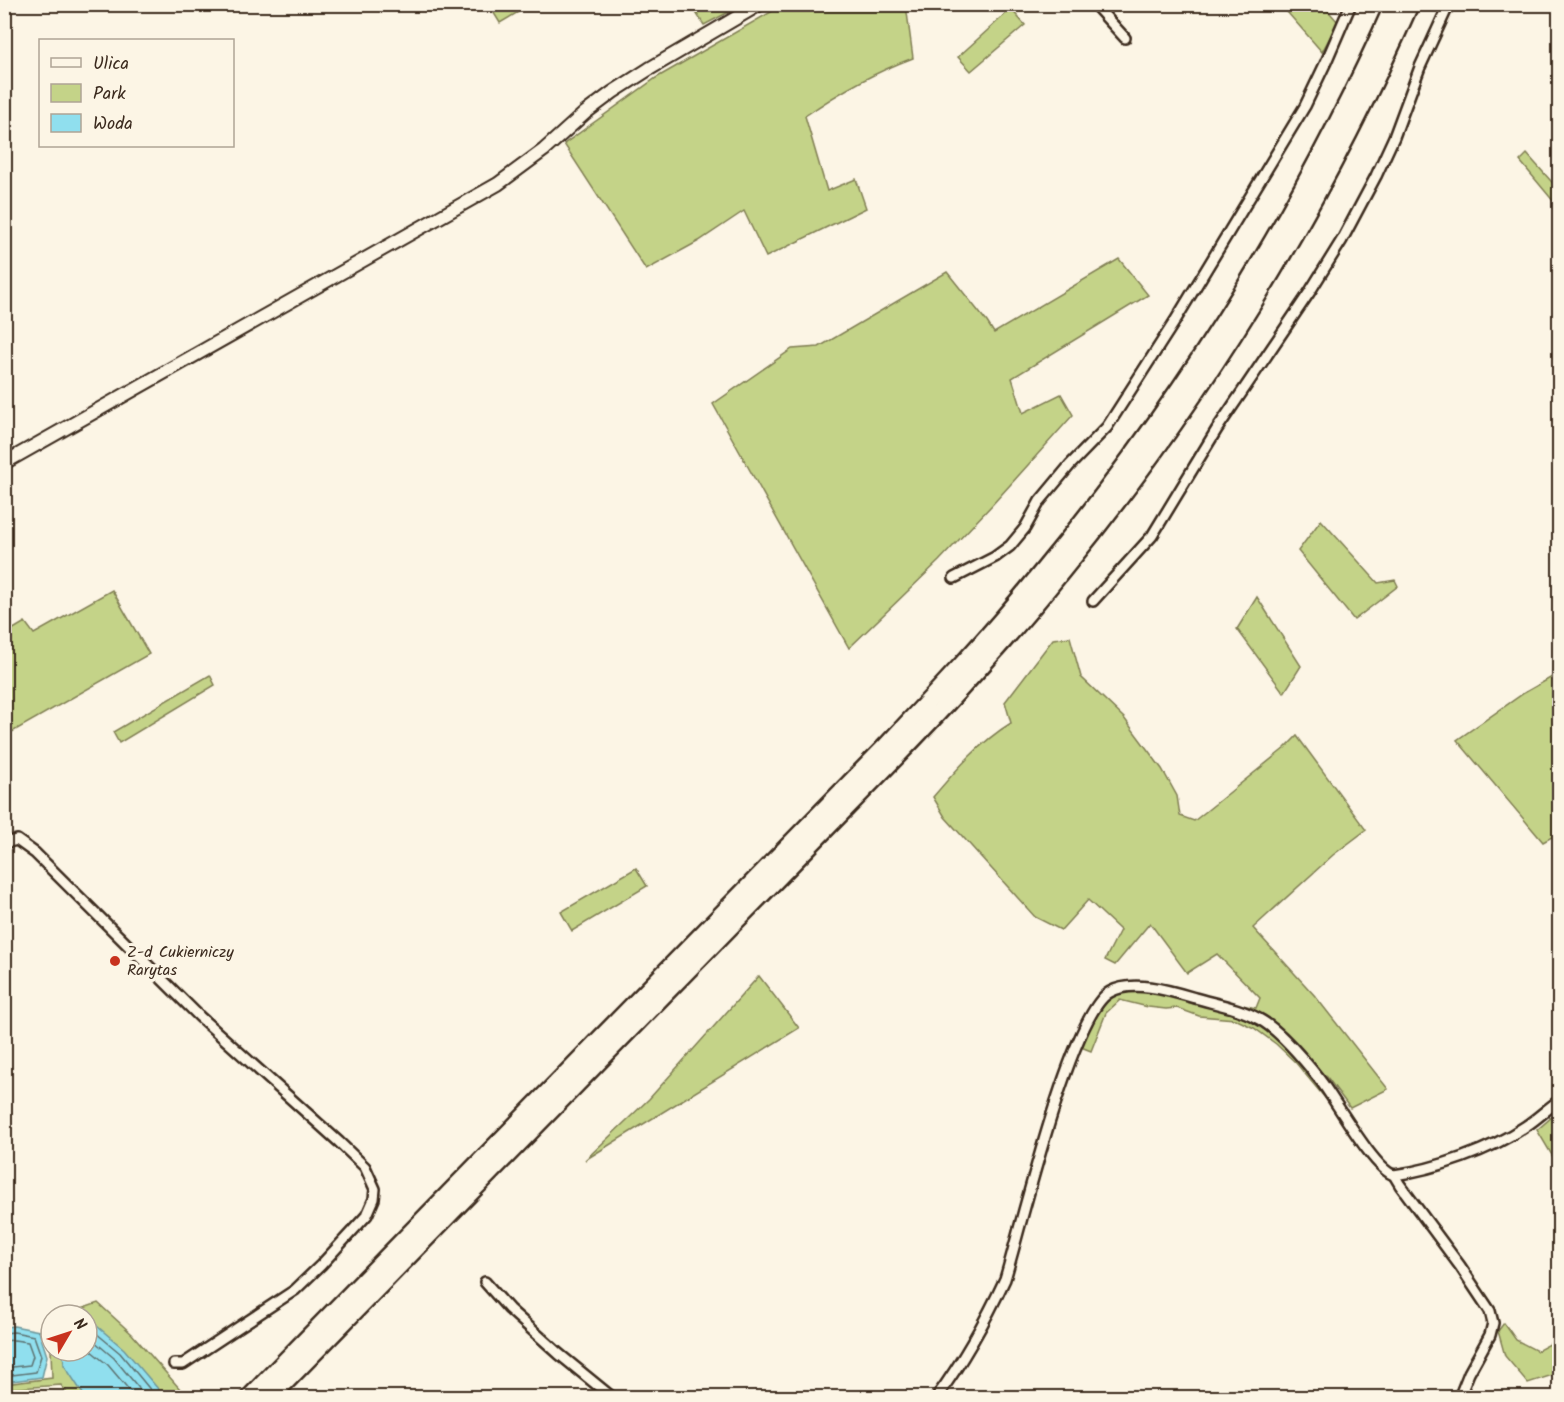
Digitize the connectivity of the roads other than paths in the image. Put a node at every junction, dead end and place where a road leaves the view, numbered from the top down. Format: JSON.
{"nodes":[{"id":1,"x":760,"y":4,"type":"edge"},
{"id":2,"x":1094,"y":4,"type":"edge"},
{"id":3,"x":1351,"y":4,"type":"edge"},
{"id":4,"x":1394,"y":4,"type":"edge"},
{"id":5,"x":1410,"y":4,"type":"edge"},
{"id":6,"x":1449,"y":4,"type":"edge"},
{"id":7,"x":1125,"y":38,"type":"dead end"},
{"id":8,"x":4,"y":463,"type":"edge"},
{"id":9,"x":954,"y":578,"type":"dead end"},
{"id":10,"x":1093,"y":601,"type":"dead end"},
{"id":11,"x":4,"y":843,"type":"edge"},
{"id":12,"x":1560,"y":1100,"type":"edge"},
{"id":13,"x":1394,"y":1175,"type":"junction"},
{"id":14,"x":485,"y":1282,"type":"dead end"},
{"id":15,"x":174,"y":1364,"type":"dead end"},
{"id":16,"x":249,"y":1398,"type":"edge"},
{"id":17,"x":270,"y":1398,"type":"edge"},
{"id":18,"x":613,"y":1398,"type":"edge"},
{"id":19,"x":936,"y":1398,"type":"edge"},
{"id":20,"x":1459,"y":1398,"type":"edge"}],
"edges":[{"from":1,"to":8,"type":"street"},
{"from":2,"to":7,"type":"street"},
{"from":3,"to":9,"type":"street"},
{"from":4,"to":16,"type":"highway"},
{"from":5,"to":17,"type":"highway"},
{"from":6,"to":10,"type":"street"},
{"from":11,"to":15,"type":"street"},
{"from":12,"to":13,"type":"street"},
{"from":13,"to":19,"type":"street"},
{"from":13,"to":20,"type":"street"},
{"from":14,"to":18,"type":"street"}]}
